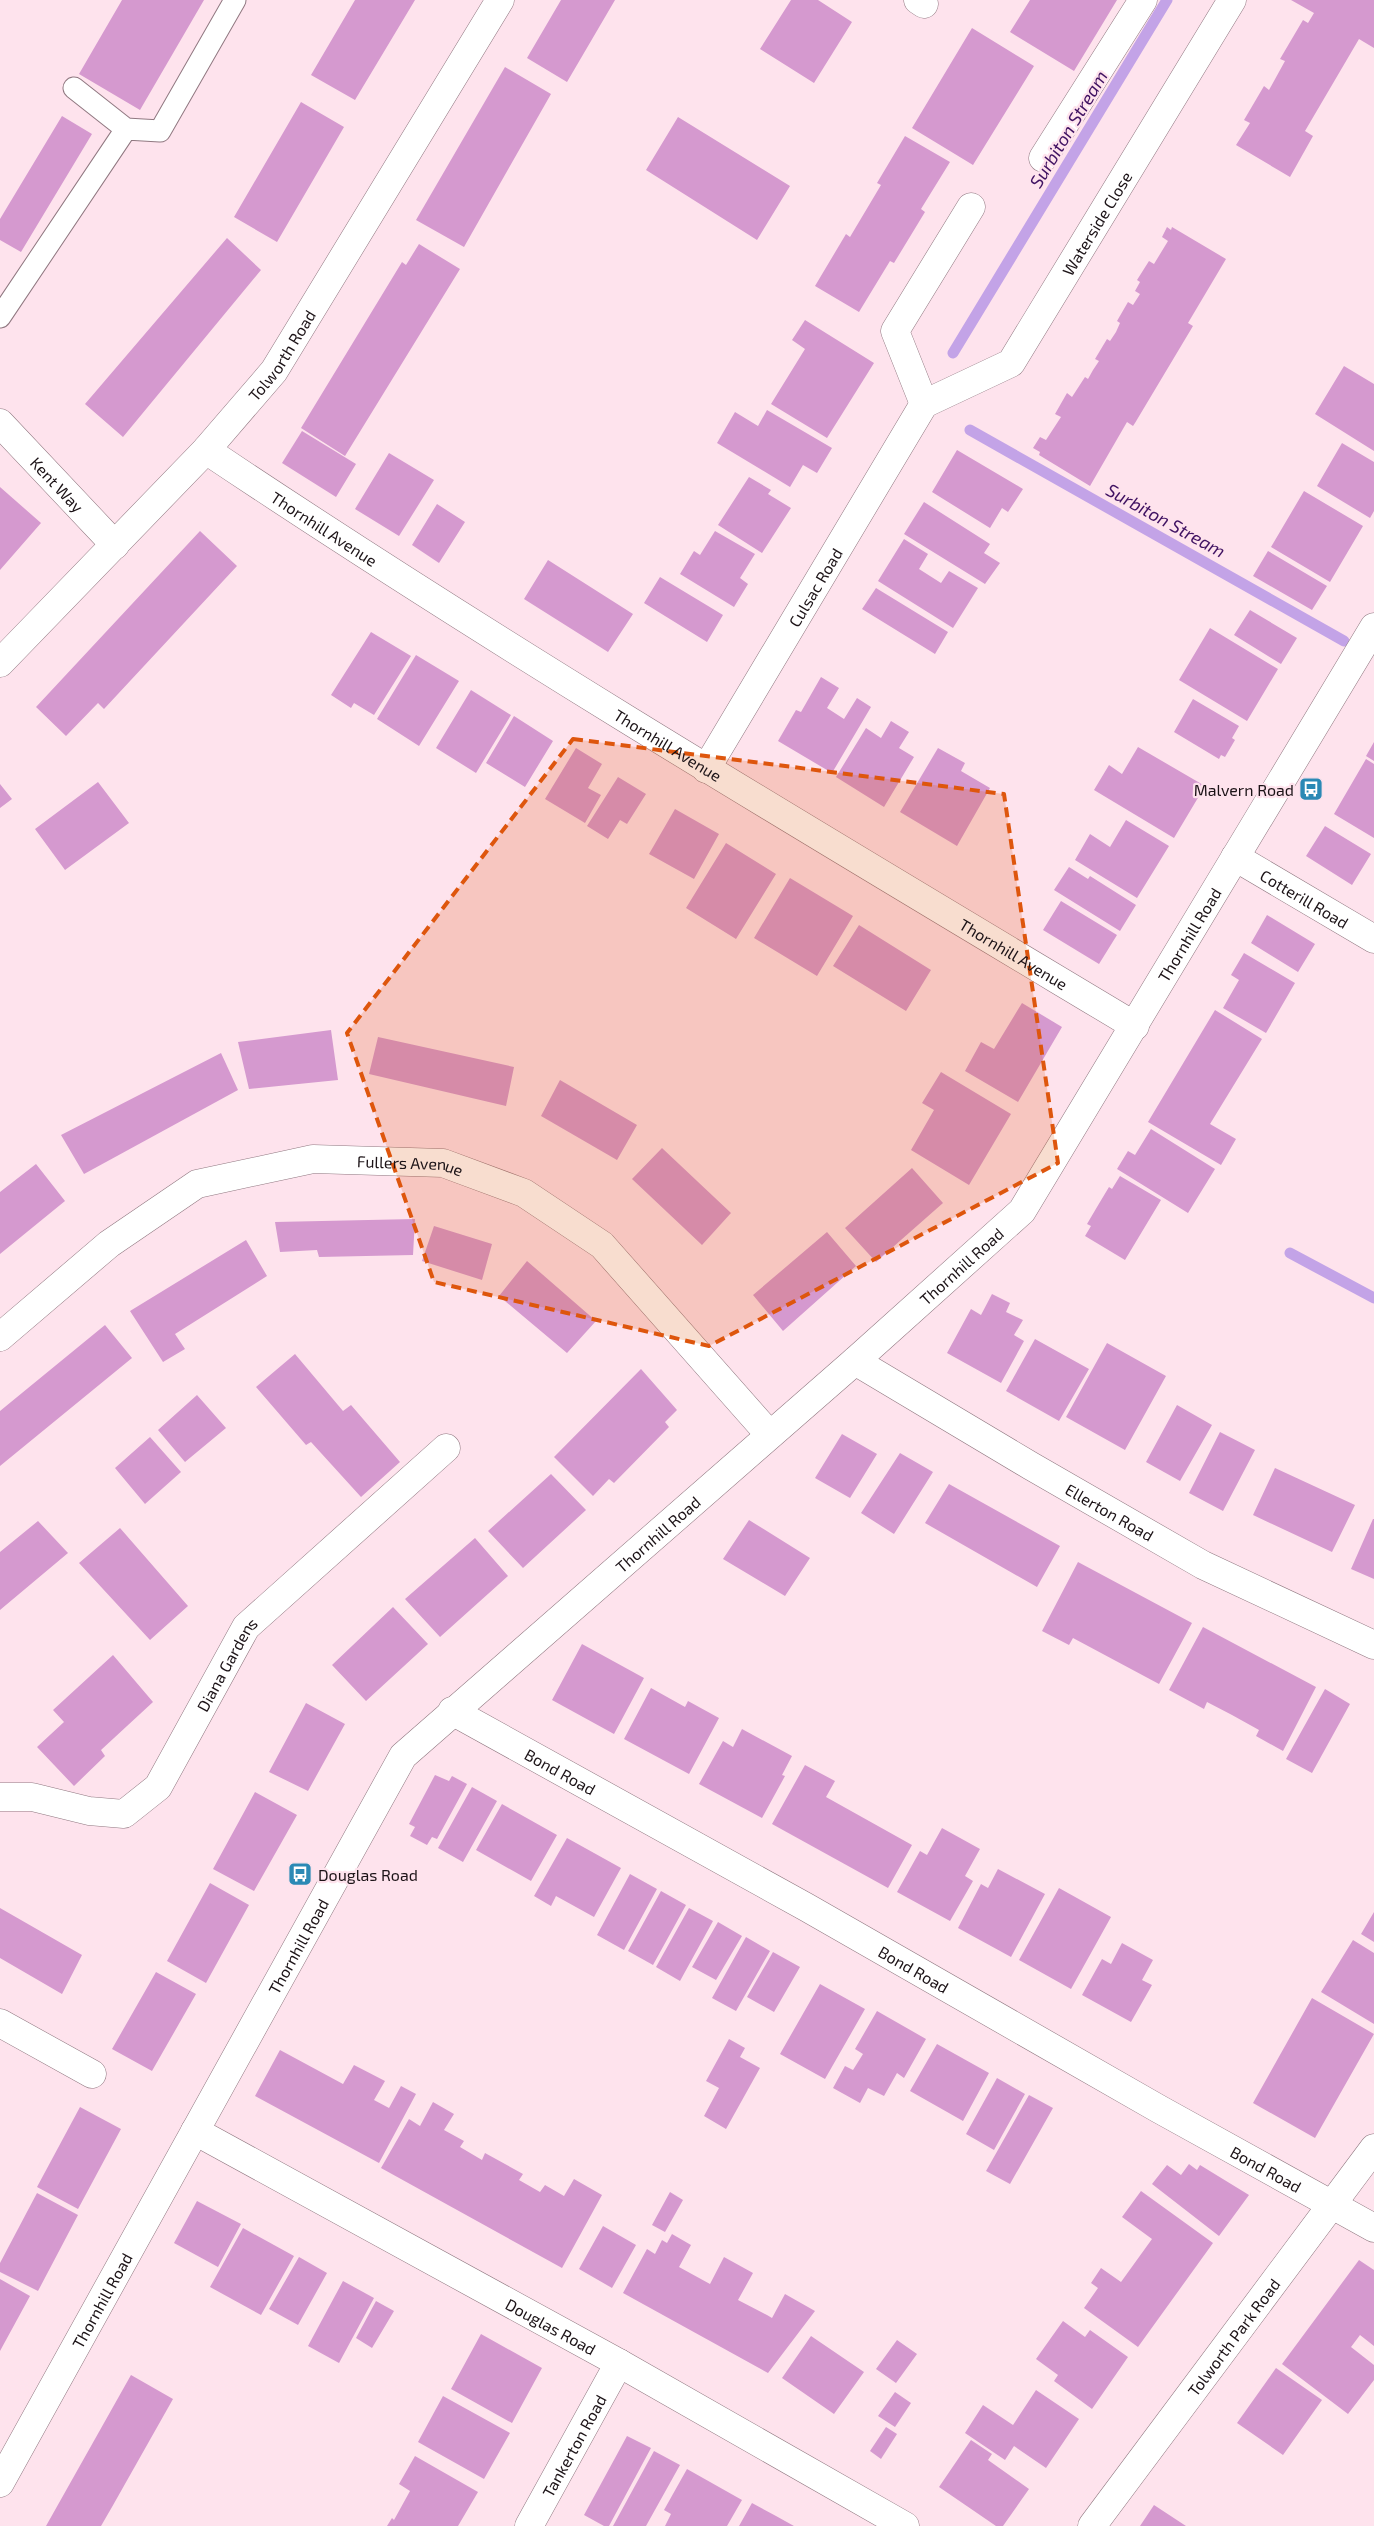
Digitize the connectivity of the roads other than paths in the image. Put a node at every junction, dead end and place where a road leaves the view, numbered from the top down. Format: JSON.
{"nodes":[{"id":1,"x":235,"y":0,"type":"edge"},
{"id":2,"x":500,"y":0,"type":"edge"},
{"id":3,"x":1143,"y":0,"type":"edge"},
{"id":4,"x":1232,"y":0,"type":"edge"},
{"id":5,"x":74,"y":88,"type":"dead end"},
{"id":6,"x":126,"y":129,"type":"junction"},
{"id":7,"x":1043,"y":158,"type":"dead end"},
{"id":8,"x":971,"y":207,"type":"dead end"},
{"id":9,"x":0,"y":317,"type":"edge"},
{"id":10,"x":924,"y":404,"type":"junction"},
{"id":11,"x":0,"y":423,"type":"edge"},
{"id":12,"x":206,"y":450,"type":"junction"},
{"id":13,"x":115,"y":545,"type":"junction"},
{"id":14,"x":1374,"y":627,"type":"edge"},
{"id":15,"x":0,"y":663,"type":"edge"},
{"id":16,"x":706,"y":769,"type":"junction"},
{"id":17,"x":1235,"y":857,"type":"junction"},
{"id":18,"x":1374,"y":939,"type":"edge"},
{"id":19,"x":1135,"y":1026,"type":"junction"},
{"id":20,"x":0,"y":1337,"type":"edge"},
{"id":21,"x":855,"y":1361,"type":"junction"},
{"id":22,"x":770,"y":1434,"type":"junction"},
{"id":23,"x":446,"y":1448,"type":"dead end"},
{"id":24,"x":1374,"y":1645,"type":"edge"},
{"id":25,"x":452,"y":1711,"type":"junction"},
{"id":26,"x":0,"y":1797,"type":"edge"},
{"id":27,"x":0,"y":2023,"type":"edge"},
{"id":28,"x":92,"y":2074,"type":"dead end"},
{"id":29,"x":195,"y":2131,"type":"junction"},
{"id":30,"x":1374,"y":2148,"type":"edge"},
{"id":31,"x":1331,"y":2205,"type":"junction"},
{"id":32,"x":1374,"y":2228,"type":"edge"},
{"id":33,"x":619,"y":2363,"type":"junction"},
{"id":34,"x":0,"y":2483,"type":"edge"},
{"id":35,"x":529,"y":2526,"type":"edge"},
{"id":36,"x":905,"y":2526,"type":"edge"},
{"id":37,"x":1092,"y":2526,"type":"edge"}],
"edges":[{"from":1,"to":6,"type":"lane"},
{"from":2,"to":12,"type":"street","name":"Tolworth Road"},
{"from":3,"to":7,"type":"street"},
{"from":4,"to":10,"type":"street","name":"Waterside Close"},
{"from":5,"to":6,"type":"lane"},
{"from":6,"to":9,"type":"lane"},
{"from":8,"to":10,"type":"street"},
{"from":10,"to":16,"type":"street","name":"Culsac Road"},
{"from":11,"to":13,"type":"street","name":"Kent Way"},
{"from":12,"to":13,"type":"street","name":"Tolworth Road"},
{"from":12,"to":16,"type":"street","name":"Thornhill Avenue"},
{"from":13,"to":15,"type":"street","name":"Tolworth Road"},
{"from":14,"to":17,"type":"street","name":"Thornhill Road"},
{"from":16,"to":19,"type":"street","name":"Thornhill Avenue"},
{"from":17,"to":18,"type":"street","name":"Cotterill Road"},
{"from":17,"to":19,"type":"street","name":"Thornhill Road"},
{"from":19,"to":21,"type":"street","name":"Thornhill Road"},
{"from":20,"to":22,"type":"street","name":"Fullers Avenue"},
{"from":21,"to":22,"type":"street","name":"Thornhill Road"},
{"from":21,"to":24,"type":"street","name":"Ellerton Road"},
{"from":22,"to":25,"type":"street","name":"Thornhill Road"},
{"from":23,"to":26,"type":"street","name":"Diana Gardens"},
{"from":25,"to":29,"type":"street","name":"Thornhill Road"},
{"from":25,"to":31,"type":"street","name":"Bond Road"},
{"from":27,"to":28,"type":"street"},
{"from":29,"to":33,"type":"street","name":"Douglas Road"},
{"from":29,"to":34,"type":"street","name":"Thornhill Road"},
{"from":30,"to":31,"type":"street","name":"Tolworth Park Road"},
{"from":31,"to":32,"type":"street","name":"Bond Road"},
{"from":31,"to":37,"type":"street","name":"Tolworth Park Road"},
{"from":33,"to":35,"type":"street","name":"Tankerton Road"},
{"from":33,"to":36,"type":"street","name":"Douglas Road"}]}
